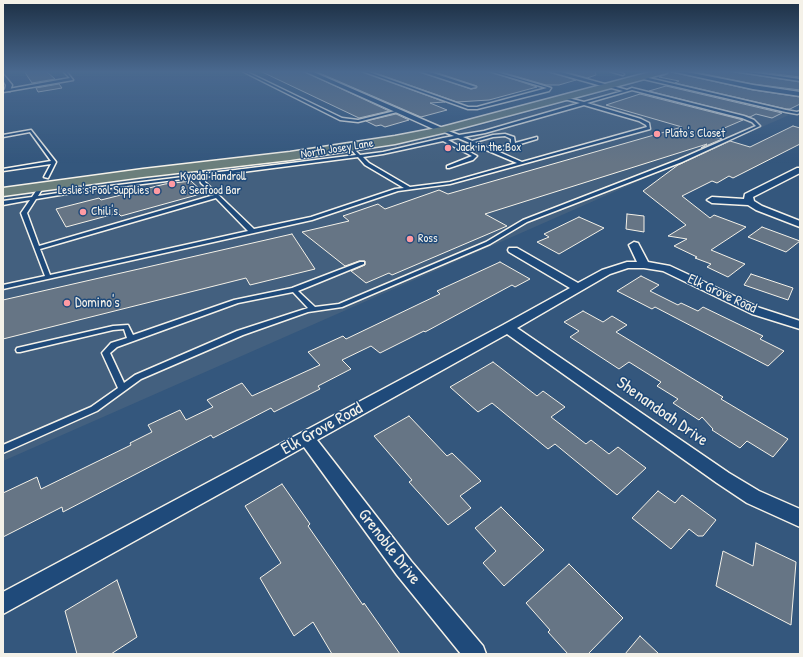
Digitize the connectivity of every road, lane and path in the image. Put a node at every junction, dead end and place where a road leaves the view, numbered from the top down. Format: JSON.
{"nodes":[{"id":1,"x":306,"y":102,"type":"edge"},
{"id":2,"x":378,"y":102,"type":"edge"},
{"id":3,"x":450,"y":102,"type":"edge"},
{"id":4,"x":502,"y":102,"type":"edge"},
{"id":5,"x":532,"y":102,"type":"edge"},
{"id":6,"x":551,"y":102,"type":"edge"},
{"id":7,"x":578,"y":102,"type":"edge"},
{"id":8,"x":588,"y":102,"type":"edge"},
{"id":9,"x":682,"y":102,"type":"edge"},
{"id":10,"x":749,"y":102,"type":"edge"},
{"id":11,"x":583,"y":103,"type":"junction"},
{"id":12,"x":399,"y":111,"type":"junction"},
{"id":13,"x":800,"y":112,"type":"edge"},
{"id":14,"x":488,"y":131,"type":"junction"},
{"id":15,"x":439,"y":132,"type":"junction"},
{"id":16,"x":498,"y":135,"type":"junction"},
{"id":17,"x":3,"y":136,"type":"edge"},
{"id":18,"x":460,"y":137,"type":"junction"},
{"id":19,"x":536,"y":138,"type":"dead end"},
{"id":20,"x":471,"y":142,"type":"junction"},
{"id":21,"x":514,"y":145,"type":"junction"},
{"id":22,"x":352,"y":148,"type":"junction"},
{"id":23,"x":492,"y":151,"type":"junction"},
{"id":24,"x":486,"y":152,"type":"dead end"},
{"id":25,"x":480,"y":154,"type":"dead end"},
{"id":26,"x":475,"y":156,"type":"junction"},
{"id":27,"x":360,"y":157,"type":"junction"},
{"id":28,"x":54,"y":162,"type":"junction"},
{"id":29,"x":522,"y":164,"type":"junction"},
{"id":30,"x":449,"y":167,"type":"dead end"},
{"id":31,"x":3,"y":170,"type":"edge"},
{"id":32,"x":800,"y":170,"type":"edge"},
{"id":33,"x":201,"y":171,"type":"junction"},
{"id":34,"x":3,"y":183,"type":"edge"},
{"id":35,"x":41,"y":187,"type":"junction"},
{"id":36,"x":410,"y":188,"type":"junction"},
{"id":37,"x":3,"y":192,"type":"edge"},
{"id":38,"x":217,"y":196,"type":"junction"},
{"id":39,"x":712,"y":200,"type":"dead end"},
{"id":40,"x":750,"y":202,"type":"junction"},
{"id":41,"x":3,"y":203,"type":"edge"},
{"id":42,"x":800,"y":224,"type":"edge"},
{"id":43,"x":252,"y":231,"type":"junction"},
{"id":44,"x":634,"y":245,"type":"dead end"},
{"id":45,"x":37,"y":248,"type":"junction"},
{"id":46,"x":513,"y":250,"type":"dead end"},
{"id":47,"x":362,"y":263,"type":"dead end"},
{"id":48,"x":644,"y":265,"type":"junction"},
{"id":49,"x":48,"y":277,"type":"junction"},
{"id":50,"x":3,"y":288,"type":"edge"},
{"id":51,"x":580,"y":288,"type":"junction"},
{"id":52,"x":294,"y":290,"type":"junction"},
{"id":53,"x":313,"y":309,"type":"junction"},
{"id":54,"x":800,"y":325,"type":"edge"},
{"id":55,"x":508,"y":328,"type":"junction"},
{"id":56,"x":131,"y":338,"type":"junction"},
{"id":57,"x":20,"y":350,"type":"dead end"},
{"id":58,"x":122,"y":388,"type":"junction"},
{"id":59,"x":306,"y":438,"type":"junction"},
{"id":60,"x":3,"y":449,"type":"edge"},
{"id":61,"x":800,"y":518,"type":"edge"},
{"id":62,"x":3,"y":603,"type":"edge"},
{"id":63,"x":475,"y":654,"type":"edge"}],
"edges":[{"from":1,"to":12,"type":"lane"},
{"from":2,"to":12,"type":"street"},
{"from":3,"to":4,"type":"lane"},
{"from":5,"to":15,"type":"main road","name":"North Josey Lane"},
{"from":6,"to":15,"type":"main road","name":"North Josey Lane"},
{"from":7,"to":11,"type":"lane"},
{"from":8,"to":11,"type":"lane"},
{"from":9,"to":53,"type":"lane"},
{"from":10,"to":13,"type":"lane"},
{"from":11,"to":14,"type":"lane"},
{"from":11,"to":29,"type":"lane"},
{"from":12,"to":15,"type":"street"},
{"from":14,"to":16,"type":"lane"},
{"from":14,"to":18,"type":"lane"},
{"from":15,"to":18,"type":"lane"},
{"from":15,"to":18,"type":"lane"},
{"from":15,"to":22,"type":"main road","name":"North Josey Lane"},
{"from":15,"to":26,"type":"lane"},
{"from":15,"to":27,"type":"lane"},
{"from":15,"to":35,"type":"main road","name":"North Josey Lane"},
{"from":16,"to":20,"type":"lane"},
{"from":16,"to":21,"type":"lane"},
{"from":17,"to":28,"type":"lane"},
{"from":18,"to":20,"type":"lane"},
{"from":19,"to":21,"type":"lane"},
{"from":20,"to":23,"type":"lane"},
{"from":21,"to":23,"type":"lane"},
{"from":22,"to":27,"type":"lane"},
{"from":22,"to":33,"type":"main road","name":"North Josey Lane"},
{"from":23,"to":24,"type":"lane"},
{"from":23,"to":29,"type":"lane"},
{"from":25,"to":26,"type":"lane"},
{"from":26,"to":30,"type":"lane"},
{"from":27,"to":33,"type":"lane"},
{"from":27,"to":36,"type":"lane"},
{"from":28,"to":31,"type":"lane"},
{"from":28,"to":35,"type":"lane"},
{"from":29,"to":36,"type":"lane"},
{"from":32,"to":40,"type":"street"},
{"from":33,"to":35,"type":"main road","name":"North Josey Lane"},
{"from":33,"to":38,"type":"lane"},
{"from":34,"to":35,"type":"main road","name":"North Josey Lane"},
{"from":35,"to":37,"type":"main road","name":"North Josey Lane"},
{"from":35,"to":41,"type":"lane"},
{"from":35,"to":45,"type":"lane"},
{"from":36,"to":43,"type":"lane"},
{"from":38,"to":43,"type":"lane"},
{"from":38,"to":45,"type":"lane"},
{"from":39,"to":40,"type":"street"},
{"from":40,"to":42,"type":"street"},
{"from":43,"to":49,"type":"lane"},
{"from":44,"to":48,"type":"street"},
{"from":45,"to":49,"type":"lane"},
{"from":46,"to":51,"type":"street"},
{"from":47,"to":52,"type":"lane"},
{"from":48,"to":51,"type":"street","name":"Elk Grove Road"},
{"from":48,"to":54,"type":"street","name":"Elk Grove Road"},
{"from":49,"to":50,"type":"lane"},
{"from":51,"to":55,"type":"street","name":"Elk Grove Road"},
{"from":52,"to":53,"type":"lane"},
{"from":52,"to":56,"type":"lane"},
{"from":53,"to":58,"type":"lane"},
{"from":55,"to":59,"type":"street","name":"Elk Grove Road"},
{"from":55,"to":61,"type":"street","name":"Shenandoah Drive"},
{"from":56,"to":57,"type":"lane"},
{"from":56,"to":58,"type":"lane"},
{"from":58,"to":60,"type":"lane"},
{"from":59,"to":62,"type":"street","name":"Elk Grove Road"},
{"from":59,"to":63,"type":"street","name":"Grenoble Drive"}]}
